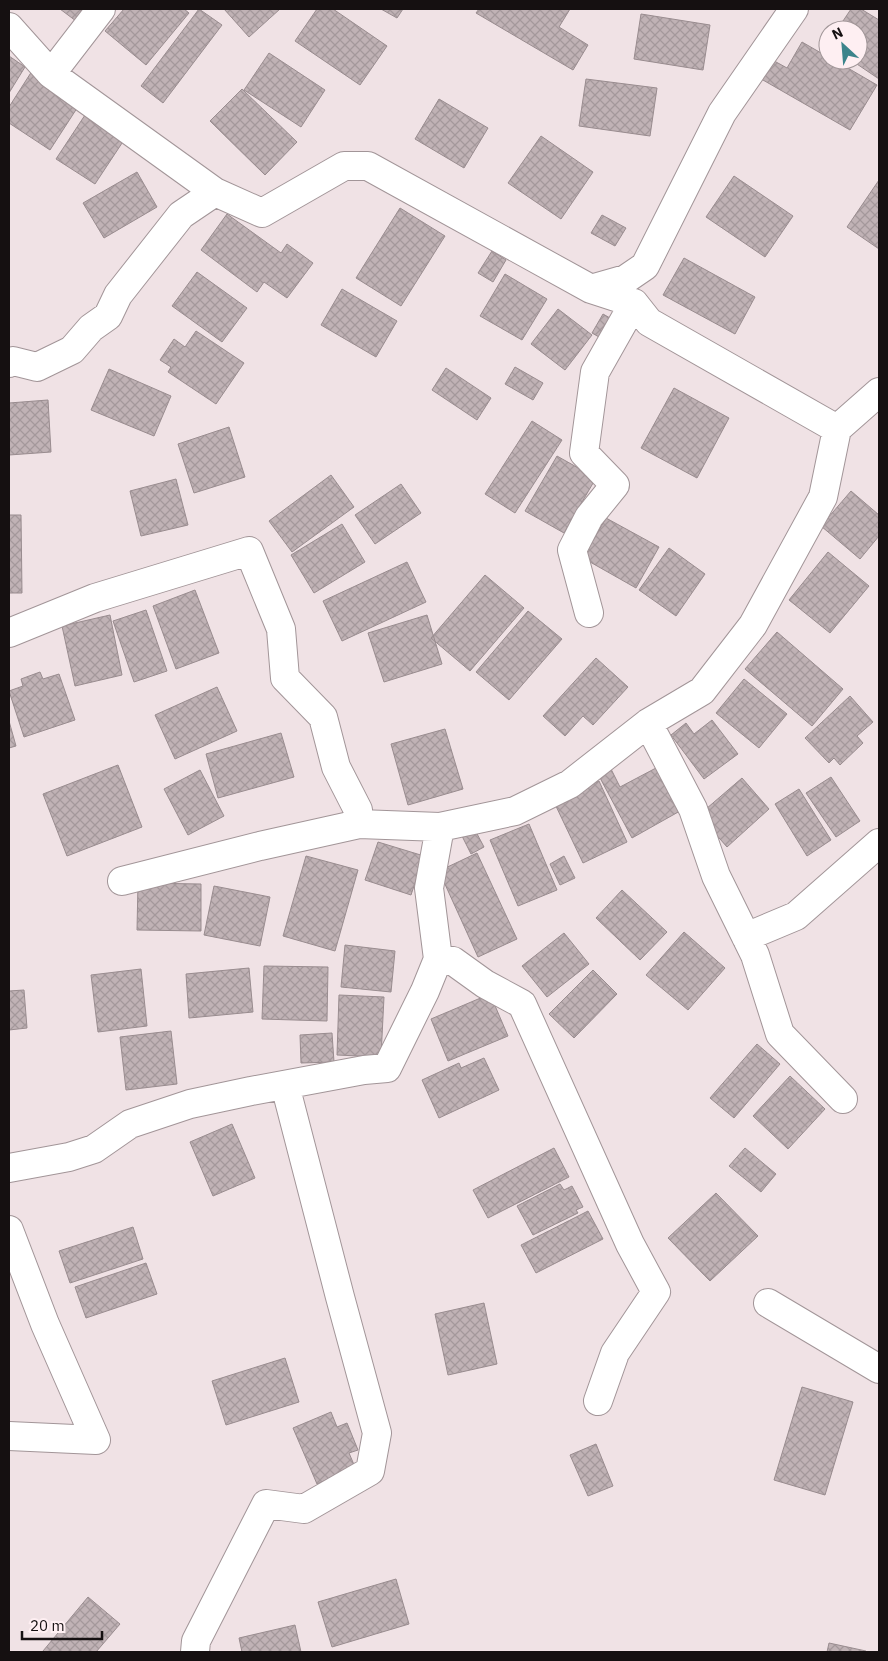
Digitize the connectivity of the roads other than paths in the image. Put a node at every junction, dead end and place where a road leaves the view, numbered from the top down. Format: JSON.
{"nodes":[{"id":1,"x":101,"y":9,"type":"edge"},
{"id":2,"x":794,"y":9,"type":"edge"},
{"id":3,"x":9,"y":27,"type":"edge"},
{"id":4,"x":51,"y":74,"type":"junction"},
{"id":5,"x":215,"y":192,"type":"junction"},
{"id":6,"x":645,"y":266,"type":"junction"},
{"id":7,"x":591,"y":289,"type":"junction"},
{"id":8,"x":641,"y":313,"type":"junction"},
{"id":9,"x":9,"y":363,"type":"edge"},
{"id":10,"x":879,"y":392,"type":"edge"},
{"id":11,"x":837,"y":429,"type":"junction"},
{"id":12,"x":589,"y":613,"type":"dead end"},
{"id":13,"x":9,"y":633,"type":"edge"},
{"id":14,"x":648,"y":723,"type":"junction"},
{"id":15,"x":358,"y":824,"type":"junction"},
{"id":16,"x":440,"y":828,"type":"junction"},
{"id":17,"x":879,"y":843,"type":"edge"},
{"id":18,"x":122,"y":881,"type":"dead end"},
{"id":19,"x":746,"y":936,"type":"junction"},
{"id":20,"x":438,"y":959,"type":"junction"},
{"id":21,"x":285,"y":1085,"type":"junction"},
{"id":22,"x":843,"y":1099,"type":"dead end"},
{"id":23,"x":9,"y":1168,"type":"edge"},
{"id":24,"x":9,"y":1230,"type":"edge"},
{"id":25,"x":768,"y":1303,"type":"dead end"},
{"id":26,"x":879,"y":1370,"type":"edge"},
{"id":27,"x":598,"y":1401,"type":"dead end"},
{"id":28,"x":9,"y":1436,"type":"edge"},
{"id":29,"x":195,"y":1652,"type":"edge"}],
"edges":[{"from":1,"to":4,"type":"street"},
{"from":2,"to":6,"type":"street"},
{"from":3,"to":4,"type":"street"},
{"from":4,"to":5,"type":"street"},
{"from":5,"to":7,"type":"street"},
{"from":5,"to":9,"type":"street"},
{"from":6,"to":7,"type":"street"},
{"from":6,"to":8,"type":"street"},
{"from":7,"to":8,"type":"street"},
{"from":8,"to":11,"type":"street"},
{"from":8,"to":12,"type":"street"},
{"from":10,"to":11,"type":"street"},
{"from":11,"to":14,"type":"street"},
{"from":13,"to":15,"type":"street"},
{"from":14,"to":16,"type":"street"},
{"from":14,"to":19,"type":"street"},
{"from":15,"to":16,"type":"street"},
{"from":15,"to":18,"type":"street"},
{"from":16,"to":20,"type":"street"},
{"from":17,"to":19,"type":"street"},
{"from":19,"to":22,"type":"street"},
{"from":20,"to":21,"type":"street"},
{"from":20,"to":27,"type":"street"},
{"from":21,"to":23,"type":"street"},
{"from":21,"to":29,"type":"street"},
{"from":24,"to":28,"type":"street"},
{"from":25,"to":26,"type":"street"}]}
